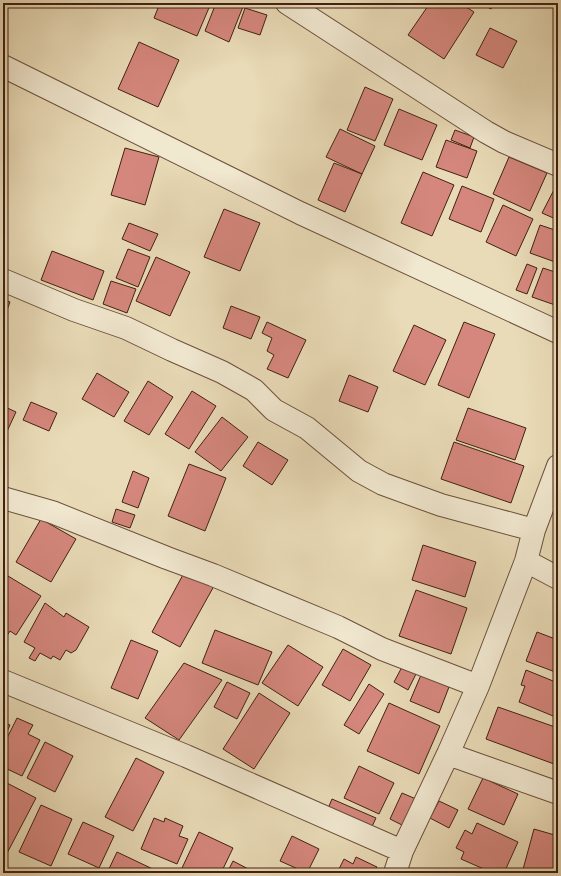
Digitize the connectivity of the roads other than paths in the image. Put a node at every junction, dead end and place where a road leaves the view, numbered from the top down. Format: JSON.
{"nodes":[{"id":1,"x":287,"y":3,"type":"edge"},
{"id":2,"x":3,"y":66,"type":"edge"},
{"id":3,"x":558,"y":165,"type":"edge"},
{"id":4,"x":3,"y":280,"type":"edge"},
{"id":5,"x":558,"y":332,"type":"edge"},
{"id":6,"x":558,"y":466,"type":"edge"},
{"id":7,"x":3,"y":498,"type":"edge"},
{"id":8,"x":534,"y":530,"type":"junction"},
{"id":9,"x":526,"y":561,"type":"junction"},
{"id":10,"x":558,"y":578,"type":"edge"},
{"id":11,"x":3,"y":681,"type":"edge"},
{"id":12,"x":478,"y":686,"type":"junction"},
{"id":13,"x":448,"y":754,"type":"junction"},
{"id":14,"x":558,"y":793,"type":"edge"},
{"id":15,"x":402,"y":851,"type":"junction"},
{"id":16,"x":395,"y":873,"type":"edge"}],
"edges":[{"from":1,"to":3,"type":"street"},
{"from":2,"to":5,"type":"street"},
{"from":4,"to":8,"type":"street"},
{"from":6,"to":8,"type":"street"},
{"from":7,"to":12,"type":"street"},
{"from":8,"to":9,"type":"street"},
{"from":9,"to":10,"type":"street"},
{"from":9,"to":12,"type":"street"},
{"from":11,"to":15,"type":"street"},
{"from":12,"to":13,"type":"street"},
{"from":13,"to":14,"type":"street"},
{"from":13,"to":15,"type":"street"},
{"from":15,"to":16,"type":"street"}]}
